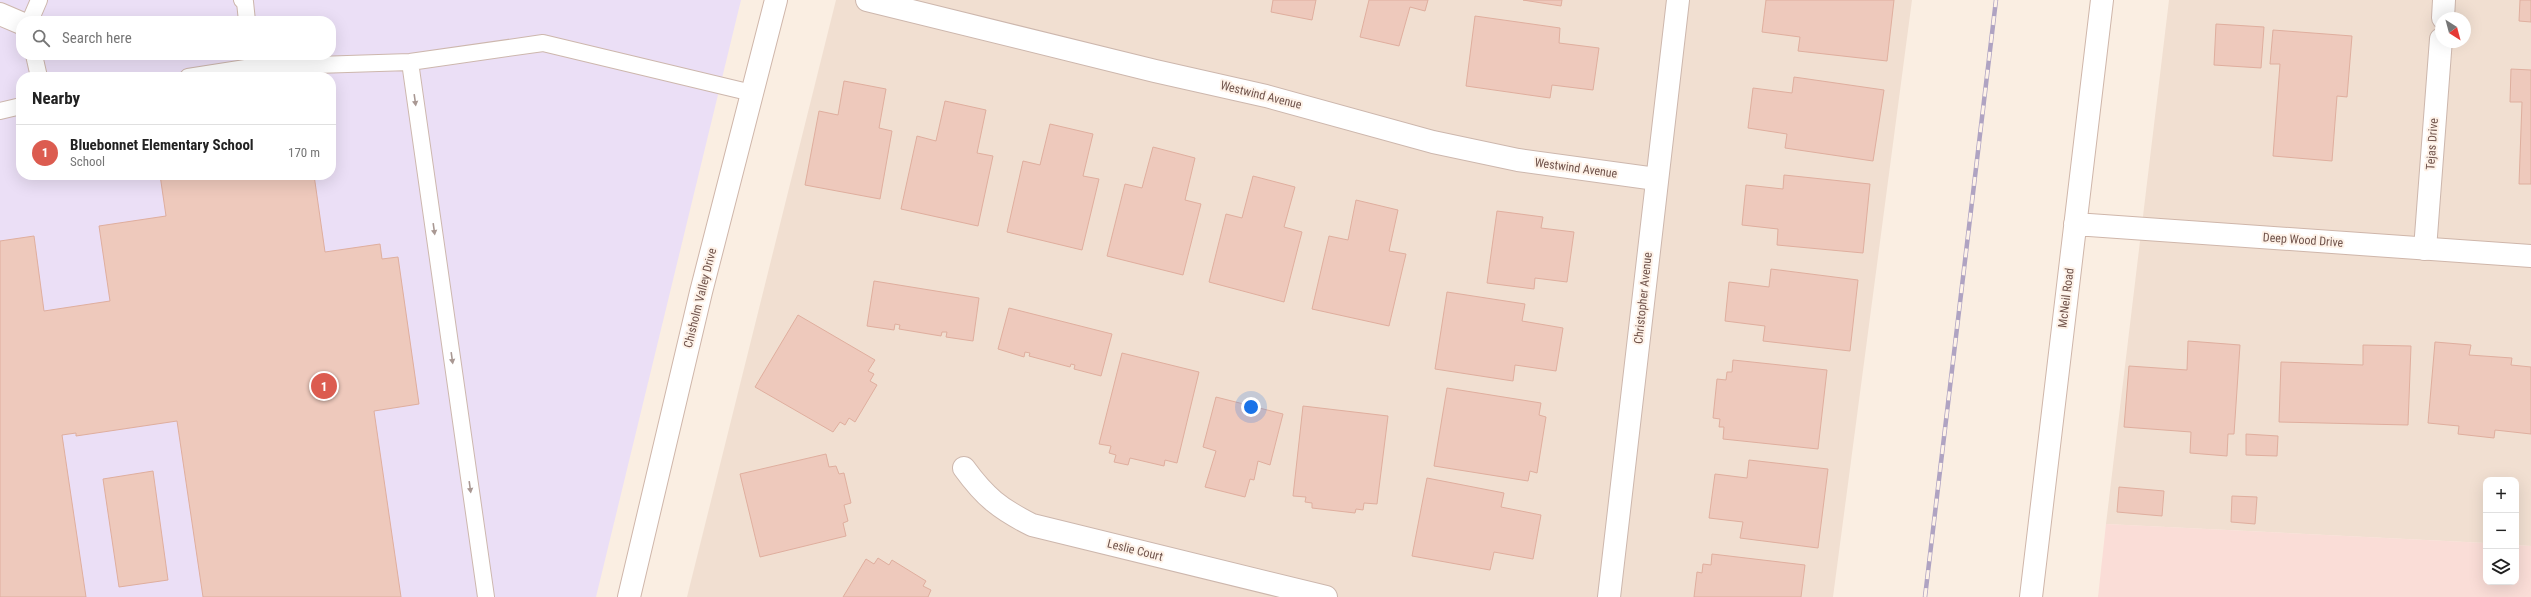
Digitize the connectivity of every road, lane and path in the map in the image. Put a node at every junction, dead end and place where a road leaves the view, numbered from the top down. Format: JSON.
{"nodes":[{"id":1,"x":39,"y":0,"type":"edge"},
{"id":2,"x":242,"y":0,"type":"edge"},
{"id":3,"x":776,"y":0,"type":"edge"},
{"id":4,"x":867,"y":0,"type":"edge"},
{"id":5,"x":1678,"y":0,"type":"edge"},
{"id":6,"x":2102,"y":0,"type":"edge"},
{"id":7,"x":2444,"y":0,"type":"edge"},
{"id":8,"x":2443,"y":12,"type":"edge"},
{"id":9,"x":0,"y":14,"type":"edge"},
{"id":10,"x":32,"y":16,"type":"edge"},
{"id":11,"x":246,"y":16,"type":"edge"},
{"id":12,"x":16,"y":21,"type":"edge"},
{"id":13,"x":2440,"y":48,"type":"edge"},
{"id":14,"x":35,"y":60,"type":"edge"},
{"id":15,"x":252,"y":61,"type":"edge"},
{"id":16,"x":410,"y":62,"type":"junction"},
{"id":17,"x":39,"y":72,"type":"edge"},
{"id":18,"x":208,"y":72,"type":"edge"},
{"id":19,"x":752,"y":93,"type":"junction"},
{"id":20,"x":16,"y":107,"type":"edge"},
{"id":21,"x":0,"y":111,"type":"edge"},
{"id":22,"x":1656,"y":179,"type":"junction"},
{"id":23,"x":2075,"y":224,"type":"junction"},
{"id":24,"x":2425,"y":249,"type":"junction"},
{"id":25,"x":2531,"y":256,"type":"edge"},
{"id":26,"x":964,"y":468,"type":"dead end"},
{"id":27,"x":486,"y":597,"type":"edge"},
{"id":28,"x":628,"y":597,"type":"edge"},
{"id":29,"x":1326,"y":597,"type":"edge"},
{"id":30,"x":1609,"y":597,"type":"edge"},
{"id":31,"x":2031,"y":597,"type":"edge"}],
"edges":[{"from":1,"to":10,"type":"lane"},
{"from":2,"to":11,"type":"lane"},
{"from":3,"to":19,"type":"street","name":"Chisholm Valley Drive"},
{"from":4,"to":22,"type":"street","name":"Westwind Avenue"},
{"from":5,"to":22,"type":"street","name":"Christopher Avenue"},
{"from":6,"to":23,"type":"street","name":"McNeil Road"},
{"from":7,"to":8,"type":"street"},
{"from":9,"to":12,"type":"street"},
{"from":13,"to":24,"type":"street","name":"Tejas Drive"},
{"from":14,"to":17,"type":"lane"},
{"from":15,"to":16,"type":"lane"},
{"from":15,"to":18,"type":"lane"},
{"from":16,"to":19,"type":"lane"},
{"from":16,"to":27,"type":"lane","one_way":true},
{"from":19,"to":28,"type":"street","name":"Chisholm Valley Drive"},
{"from":20,"to":21,"type":"lane"},
{"from":22,"to":30,"type":"street","name":"Christopher Avenue"},
{"from":23,"to":24,"type":"street","name":"Deep Wood Drive"},
{"from":23,"to":31,"type":"street","name":"McNeil Road"},
{"from":24,"to":25,"type":"street","name":"Deep Wood Drive"},
{"from":26,"to":29,"type":"street","name":"Leslie Court"}]}
